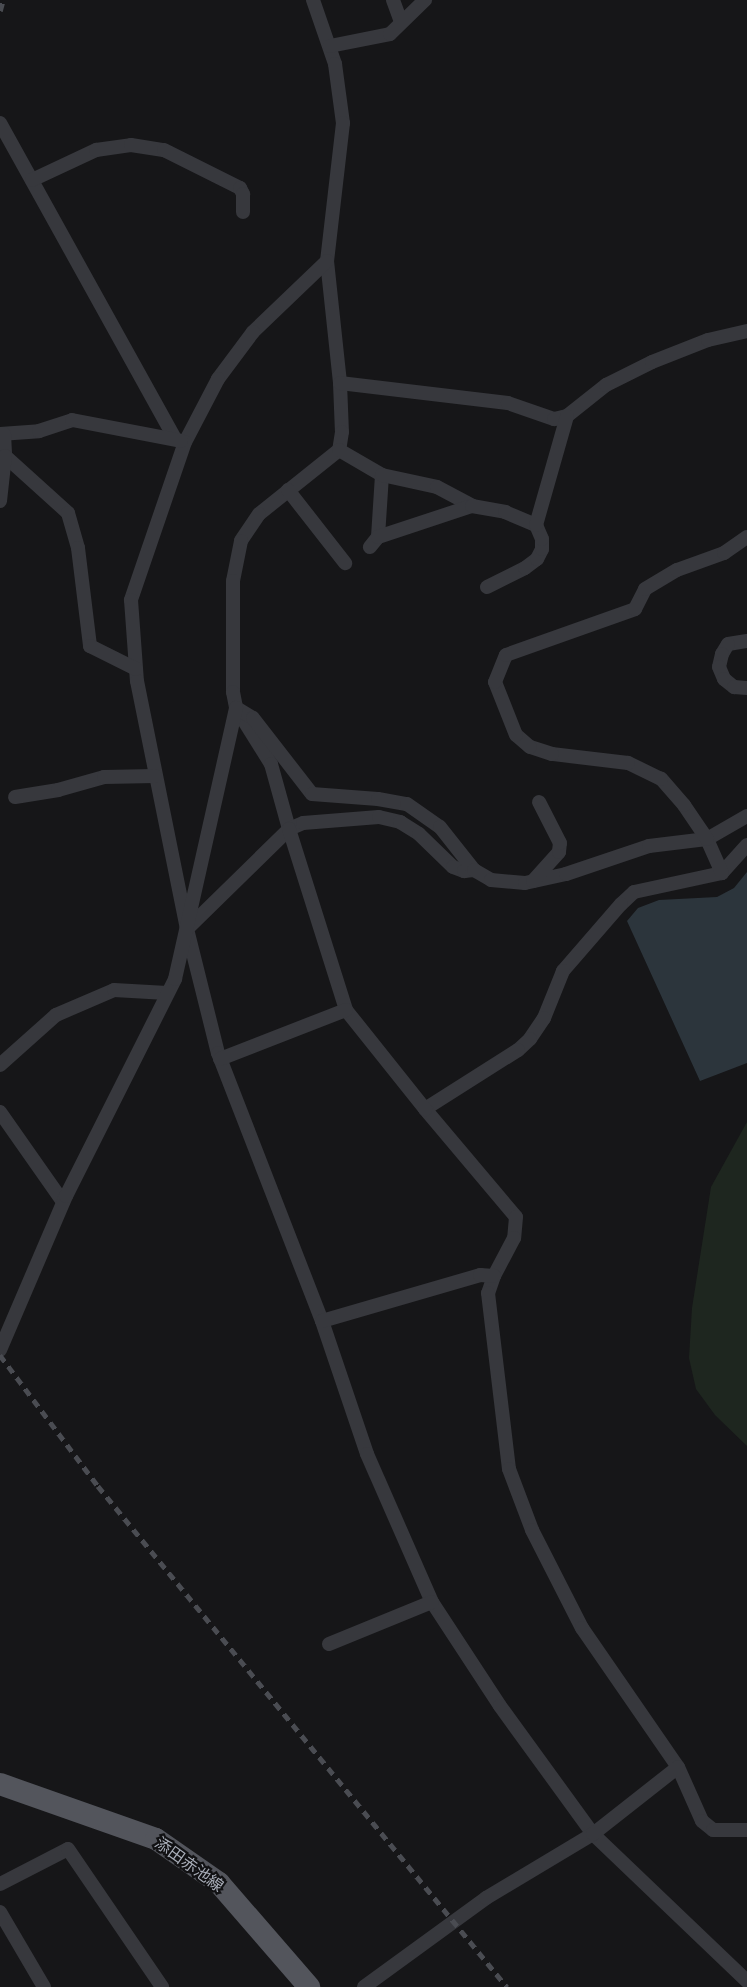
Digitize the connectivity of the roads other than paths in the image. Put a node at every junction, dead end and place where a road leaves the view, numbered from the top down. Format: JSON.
{"nodes":[{"id":1,"x":313,"y":0,"type":"edge"},
{"id":2,"x":393,"y":0,"type":"edge"},
{"id":3,"x":425,"y":0,"type":"edge"},
{"id":4,"x":401,"y":22,"type":"junction"},
{"id":5,"x":330,"y":46,"type":"junction"},
{"id":6,"x":0,"y":123,"type":"edge"},
{"id":7,"x":32,"y":180,"type":"junction"},
{"id":8,"x":243,"y":212,"type":"dead end"},
{"id":9,"x":327,"y":261,"type":"junction"},
{"id":10,"x":747,"y":331,"type":"edge"},
{"id":11,"x":340,"y":383,"type":"junction"},
{"id":12,"x":567,"y":416,"type":"junction"},
{"id":13,"x":2,"y":434,"type":"edge"},
{"id":14,"x":180,"y":440,"type":"junction"},
{"id":15,"x":339,"y":450,"type":"junction"},
{"id":16,"x":4,"y":456,"type":"junction"},
{"id":17,"x":382,"y":475,"type":"junction"},
{"id":18,"x":288,"y":490,"type":"junction"},
{"id":19,"x":0,"y":501,"type":"edge"},
{"id":20,"x":472,"y":506,"type":"junction"},
{"id":21,"x":536,"y":525,"type":"junction"},
{"id":22,"x":747,"y":537,"type":"edge"},
{"id":23,"x":345,"y":563,"type":"dead end"},
{"id":24,"x":487,"y":587,"type":"dead end"},
{"id":25,"x":747,"y":640,"type":"edge"},
{"id":26,"x":136,"y":669,"type":"junction"},
{"id":27,"x":747,"y":688,"type":"edge"},
{"id":28,"x":236,"y":708,"type":"junction"},
{"id":29,"x":155,"y":777,"type":"junction"},
{"id":30,"x":15,"y":797,"type":"dead end"},
{"id":31,"x":539,"y":802,"type":"dead end"},
{"id":32,"x":747,"y":816,"type":"edge"},
{"id":33,"x":289,"y":829,"type":"junction"},
{"id":34,"x":707,"y":839,"type":"junction"},
{"id":35,"x":747,"y":846,"type":"edge"},
{"id":36,"x":474,"y":870,"type":"junction"},
{"id":37,"x":722,"y":873,"type":"junction"},
{"id":38,"x":533,"y":881,"type":"junction"},
{"id":39,"x":187,"y":929,"type":"junction"},
{"id":40,"x":167,"y":993,"type":"junction"},
{"id":41,"x":346,"y":1010,"type":"junction"},
{"id":42,"x":220,"y":1059,"type":"junction"},
{"id":43,"x":0,"y":1065,"type":"edge"},
{"id":44,"x":425,"y":1109,"type":"junction"},
{"id":45,"x":0,"y":1112,"type":"edge"},
{"id":46,"x":63,"y":1202,"type":"junction"},
{"id":47,"x":494,"y":1276,"type":"junction"},
{"id":48,"x":322,"y":1321,"type":"junction"},
{"id":49,"x":0,"y":1350,"type":"edge"},
{"id":50,"x":432,"y":1602,"type":"junction"},
{"id":51,"x":329,"y":1644,"type":"dead end"},
{"id":52,"x":678,"y":1767,"type":"junction"},
{"id":53,"x":0,"y":1784,"type":"edge"},
{"id":54,"x":747,"y":1830,"type":"edge"},
{"id":55,"x":593,"y":1834,"type":"junction"},
{"id":56,"x":0,"y":1884,"type":"edge"},
{"id":57,"x":0,"y":1912,"type":"edge"},
{"id":58,"x":747,"y":1981,"type":"edge"},
{"id":59,"x":44,"y":1987,"type":"edge"},
{"id":60,"x":162,"y":1987,"type":"edge"},
{"id":61,"x":309,"y":1987,"type":"edge"},
{"id":62,"x":364,"y":1987,"type":"edge"}],
"edges":[{"from":1,"to":5,"type":"street"},
{"from":2,"to":4,"type":"street"},
{"from":3,"to":4,"type":"street"},
{"from":4,"to":5,"type":"street"},
{"from":5,"to":9,"type":"street"},
{"from":6,"to":7,"type":"street"},
{"from":7,"to":8,"type":"street"},
{"from":7,"to":14,"type":"street"},
{"from":9,"to":11,"type":"street"},
{"from":9,"to":14,"type":"street"},
{"from":10,"to":12,"type":"street"},
{"from":11,"to":12,"type":"street"},
{"from":11,"to":15,"type":"street"},
{"from":12,"to":21,"type":"street"},
{"from":13,"to":14,"type":"street"},
{"from":13,"to":16,"type":"street"},
{"from":14,"to":26,"type":"street"},
{"from":15,"to":17,"type":"street"},
{"from":15,"to":18,"type":"street"},
{"from":16,"to":19,"type":"street"},
{"from":16,"to":26,"type":"street"},
{"from":17,"to":20,"type":"street"},
{"from":17,"to":20,"type":"street"},
{"from":18,"to":23,"type":"street"},
{"from":18,"to":28,"type":"street"},
{"from":20,"to":21,"type":"street"},
{"from":21,"to":24,"type":"street"},
{"from":22,"to":34,"type":"street"},
{"from":25,"to":27,"type":"street"},
{"from":26,"to":29,"type":"street"},
{"from":28,"to":33,"type":"street"},
{"from":28,"to":36,"type":"street"},
{"from":28,"to":39,"type":"street"},
{"from":29,"to":30,"type":"street"},
{"from":29,"to":39,"type":"street"},
{"from":31,"to":38,"type":"street"},
{"from":32,"to":34,"type":"street"},
{"from":33,"to":36,"type":"street"},
{"from":33,"to":39,"type":"street"},
{"from":33,"to":41,"type":"street"},
{"from":34,"to":37,"type":"street"},
{"from":34,"to":38,"type":"street"},
{"from":35,"to":37,"type":"street"},
{"from":36,"to":38,"type":"street"},
{"from":37,"to":44,"type":"street"},
{"from":39,"to":40,"type":"street"},
{"from":39,"to":42,"type":"street"},
{"from":40,"to":43,"type":"street"},
{"from":40,"to":46,"type":"street"},
{"from":41,"to":42,"type":"street"},
{"from":41,"to":44,"type":"street"},
{"from":42,"to":48,"type":"street"},
{"from":44,"to":47,"type":"street"},
{"from":45,"to":46,"type":"street"},
{"from":46,"to":49,"type":"street"},
{"from":47,"to":48,"type":"street"},
{"from":47,"to":52,"type":"street"},
{"from":48,"to":50,"type":"street"},
{"from":50,"to":51,"type":"street"},
{"from":50,"to":55,"type":"street"},
{"from":52,"to":54,"type":"street"},
{"from":52,"to":55,"type":"street"},
{"from":53,"to":61,"type":"main road","name":"添田赤池線"},
{"from":55,"to":58,"type":"street"},
{"from":55,"to":62,"type":"street"},
{"from":56,"to":60,"type":"street"},
{"from":57,"to":59,"type":"street"}]}
